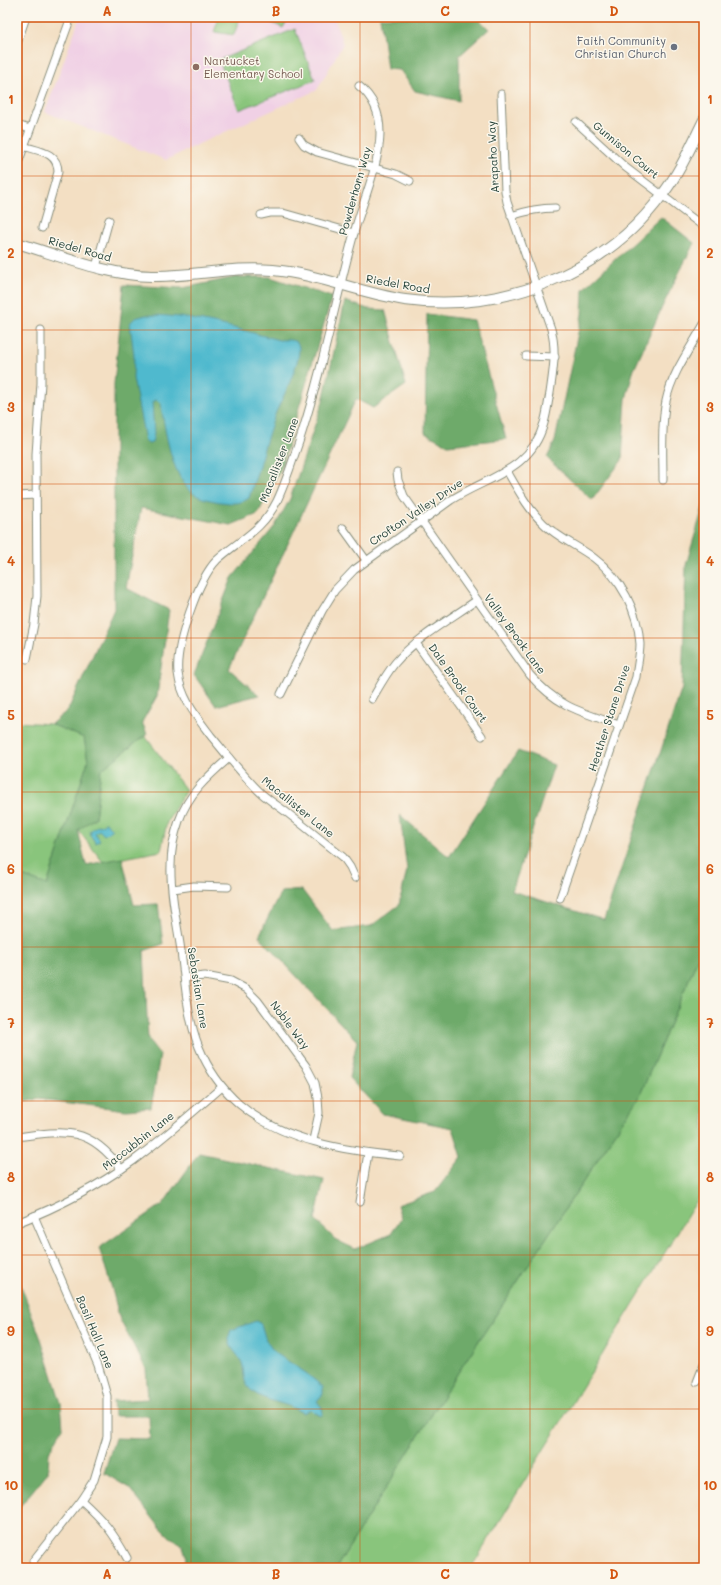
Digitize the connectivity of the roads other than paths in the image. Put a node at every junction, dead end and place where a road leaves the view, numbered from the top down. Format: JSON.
{"nodes":[{"id":1,"x":26,"y":17,"type":"edge"},
{"id":2,"x":71,"y":17,"type":"edge"},
{"id":3,"x":17,"y":43,"type":"edge"},
{"id":4,"x":359,"y":86,"type":"dead end"},
{"id":5,"x":501,"y":94,"type":"dead end"},
{"id":6,"x":704,"y":120,"type":"edge"},
{"id":7,"x":576,"y":122,"type":"dead end"},
{"id":8,"x":17,"y":125,"type":"edge"},
{"id":9,"x":30,"y":129,"type":"junction"},
{"id":10,"x":299,"y":138,"type":"dead end"},
{"id":11,"x":24,"y":146,"type":"junction"},
{"id":12,"x":17,"y":166,"type":"edge"},
{"id":13,"x":374,"y":168,"type":"junction"},
{"id":14,"x":410,"y":181,"type":"dead end"},
{"id":15,"x":662,"y":195,"type":"junction"},
{"id":16,"x":554,"y":208,"type":"dead end"},
{"id":17,"x":261,"y":215,"type":"dead end"},
{"id":18,"x":511,"y":216,"type":"junction"},
{"id":19,"x":109,"y":220,"type":"dead end"},
{"id":20,"x":704,"y":227,"type":"edge"},
{"id":21,"x":42,"y":228,"type":"dead end"},
{"id":22,"x":354,"y":233,"type":"junction"},
{"id":23,"x":17,"y":243,"type":"edge"},
{"id":24,"x":96,"y":267,"type":"junction"},
{"id":25,"x":341,"y":284,"type":"junction"},
{"id":26,"x":536,"y":287,"type":"junction"},
{"id":27,"x":704,"y":324,"type":"edge"},
{"id":28,"x":41,"y":330,"type":"dead end"},
{"id":29,"x":526,"y":356,"type":"dead end"},
{"id":30,"x":555,"y":357,"type":"junction"},
{"id":31,"x":397,"y":472,"type":"dead end"},
{"id":32,"x":507,"y":472,"type":"junction"},
{"id":33,"x":663,"y":480,"type":"dead end"},
{"id":34,"x":36,"y":495,"type":"junction"},
{"id":35,"x":17,"y":496,"type":"edge"},
{"id":36,"x":420,"y":521,"type":"junction"},
{"id":37,"x":343,"y":528,"type":"dead end"},
{"id":38,"x":366,"y":560,"type":"junction"},
{"id":39,"x":477,"y":600,"type":"junction"},
{"id":40,"x":416,"y":643,"type":"junction"},
{"id":41,"x":27,"y":659,"type":"dead end"},
{"id":42,"x":280,"y":694,"type":"dead end"},
{"id":43,"x":372,"y":699,"type":"dead end"},
{"id":44,"x":619,"y":725,"type":"junction"},
{"id":45,"x":482,"y":736,"type":"dead end"},
{"id":46,"x":229,"y":758,"type":"junction"},
{"id":47,"x":355,"y":878,"type":"dead end"},
{"id":48,"x":228,"y":887,"type":"dead end"},
{"id":49,"x":173,"y":889,"type":"junction"},
{"id":50,"x":560,"y":898,"type":"dead end"},
{"id":51,"x":185,"y":978,"type":"junction"},
{"id":52,"x":222,"y":1087,"type":"junction"},
{"id":53,"x":17,"y":1137,"type":"edge"},
{"id":54,"x":313,"y":1140,"type":"junction"},
{"id":55,"x":368,"y":1153,"type":"junction"},
{"id":56,"x":400,"y":1156,"type":"dead end"},
{"id":57,"x":121,"y":1169,"type":"junction"},
{"id":58,"x":360,"y":1202,"type":"dead end"},
{"id":59,"x":34,"y":1216,"type":"junction"},
{"id":60,"x":17,"y":1223,"type":"edge"},
{"id":61,"x":704,"y":1364,"type":"edge"},
{"id":62,"x":697,"y":1382,"type":"dead end"},
{"id":63,"x":81,"y":1500,"type":"junction"},
{"id":64,"x":127,"y":1558,"type":"dead end"},
{"id":65,"x":33,"y":1561,"type":"dead end"}],
"edges":[{"from":1,"to":3,"type":"street"},
{"from":2,"to":9,"type":"street"},
{"from":4,"to":13,"type":"street","name":"Powderhorn Way"},
{"from":5,"to":18,"type":"street","name":"Arapaho Way"},
{"from":6,"to":15,"type":"street","name":"Riedel Road"},
{"from":7,"to":15,"type":"street","name":"Gunnison Court"},
{"from":8,"to":9,"type":"street"},
{"from":9,"to":11,"type":"street"},
{"from":10,"to":13,"type":"street"},
{"from":11,"to":12,"type":"street"},
{"from":11,"to":21,"type":"street"},
{"from":13,"to":14,"type":"street"},
{"from":13,"to":22,"type":"street","name":"Powderhorn Way"},
{"from":15,"to":20,"type":"street","name":"Gunnison Court"},
{"from":15,"to":26,"type":"street","name":"Riedel Road"},
{"from":16,"to":18,"type":"street"},
{"from":17,"to":22,"type":"street"},
{"from":18,"to":26,"type":"street","name":"Arapaho Way"},
{"from":19,"to":24,"type":"street"},
{"from":22,"to":25,"type":"street","name":"Powderhorn Way"},
{"from":23,"to":24,"type":"street","name":"Riedel Road"},
{"from":24,"to":25,"type":"street","name":"Riedel Road"},
{"from":25,"to":26,"type":"street","name":"Riedel Road"},
{"from":25,"to":46,"type":"street","name":"Macallister Lane"},
{"from":26,"to":30,"type":"street","name":"Crofton Valley Drive"},
{"from":27,"to":33,"type":"street"},
{"from":28,"to":34,"type":"street"},
{"from":29,"to":30,"type":"street"},
{"from":30,"to":32,"type":"street","name":"Crofton Valley Drive"},
{"from":31,"to":36,"type":"street","name":"Valley Brook Lane"},
{"from":32,"to":36,"type":"street","name":"Crofton Valley Drive"},
{"from":32,"to":44,"type":"street","name":"Heather Stone Drive"},
{"from":34,"to":35,"type":"street"},
{"from":34,"to":41,"type":"street"},
{"from":36,"to":38,"type":"street","name":"Crofton Valley Drive"},
{"from":36,"to":39,"type":"street","name":"Valley Brook Lane"},
{"from":37,"to":38,"type":"street"},
{"from":38,"to":42,"type":"street","name":"Crofton Valley Drive"},
{"from":39,"to":40,"type":"street"},
{"from":39,"to":44,"type":"street","name":"Valley Brook Lane"},
{"from":40,"to":43,"type":"street"},
{"from":40,"to":45,"type":"street","name":"Dale Brook Court"},
{"from":44,"to":50,"type":"street","name":"Heather Stone Drive"},
{"from":46,"to":47,"type":"street","name":"Macallister Lane"},
{"from":46,"to":49,"type":"street","name":"Sebastian Lane"},
{"from":48,"to":49,"type":"street"},
{"from":49,"to":51,"type":"street","name":"Sebastian Lane"},
{"from":51,"to":52,"type":"street","name":"Sebastian Lane"},
{"from":51,"to":54,"type":"street","name":"Noble Way"},
{"from":52,"to":54,"type":"street","name":"Sebastian Lane"},
{"from":52,"to":57,"type":"street","name":"Maccubbin Lane"},
{"from":53,"to":57,"type":"street"},
{"from":54,"to":55,"type":"street","name":"Sebastian Lane"},
{"from":55,"to":56,"type":"street","name":"Sebastian Lane"},
{"from":55,"to":58,"type":"street"},
{"from":57,"to":59,"type":"street","name":"Maccubbin Lane"},
{"from":59,"to":60,"type":"street","name":"Maccubbin Lane"},
{"from":59,"to":63,"type":"street","name":"Basil Hall Lane"},
{"from":61,"to":62,"type":"street"},
{"from":63,"to":64,"type":"street"},
{"from":63,"to":65,"type":"street","name":"Basil Hall Lane"}]}
